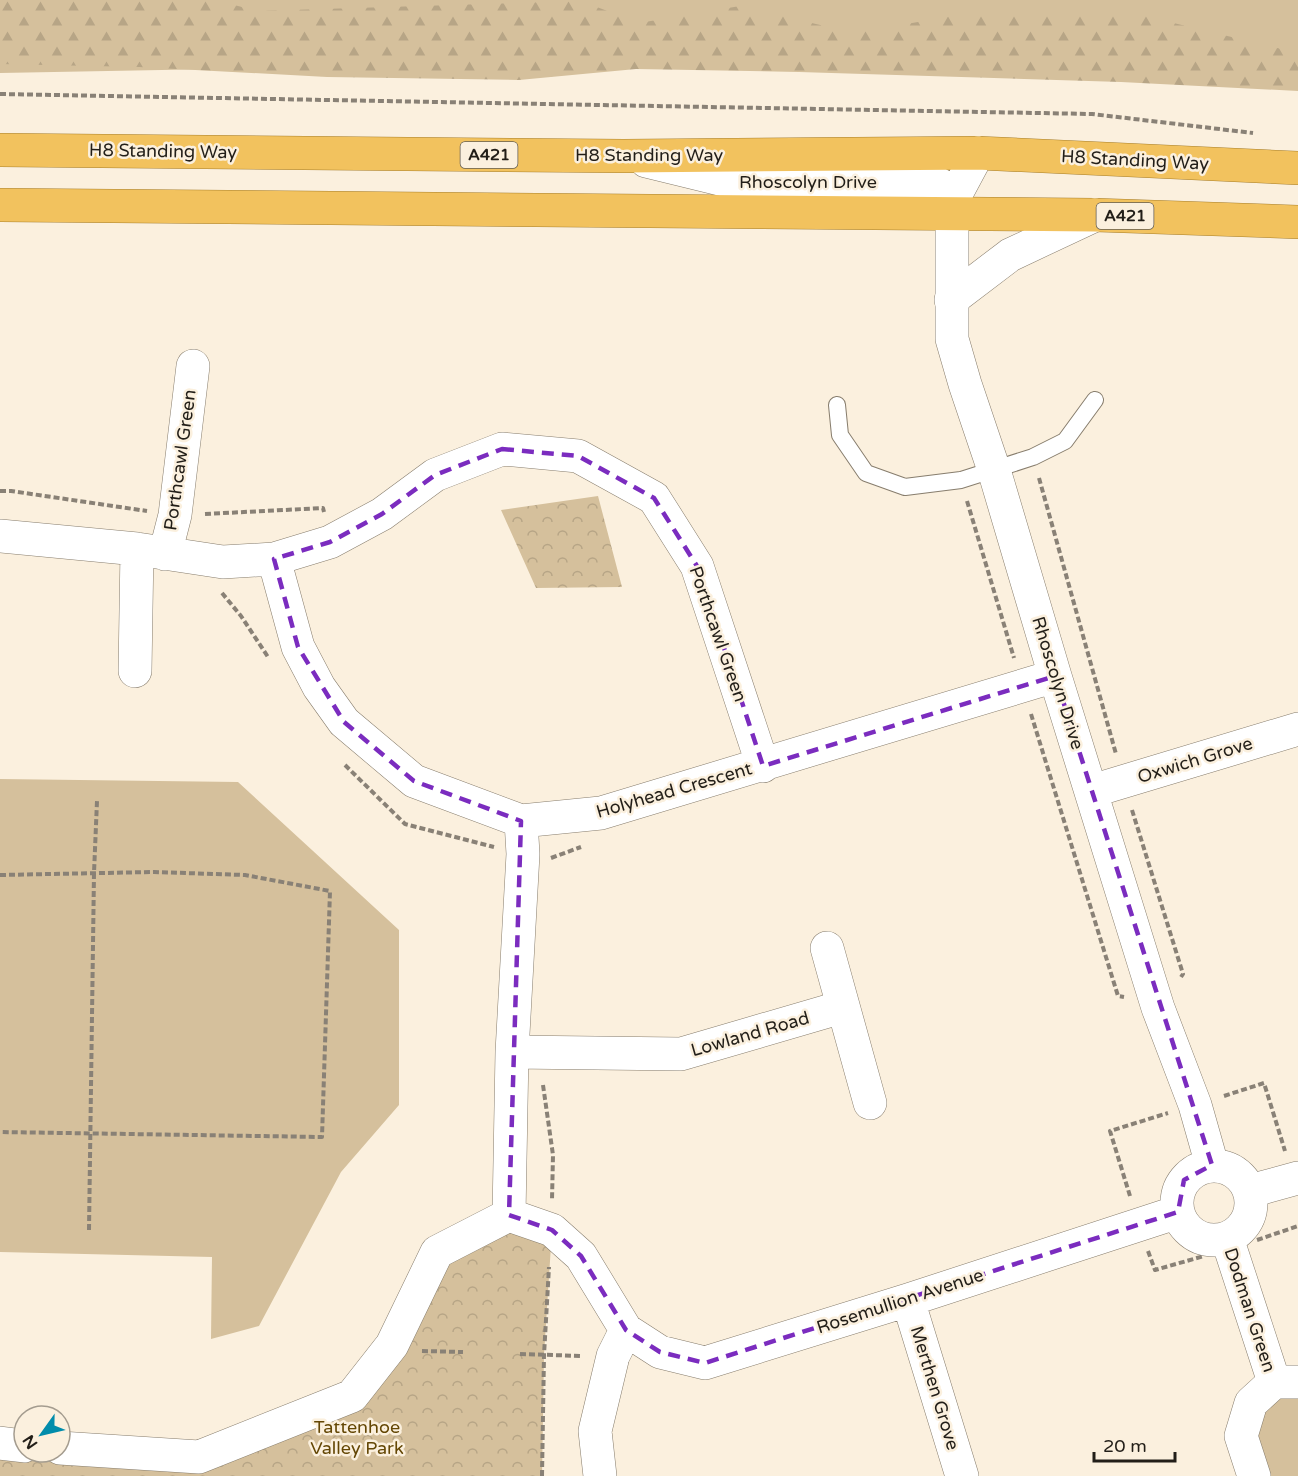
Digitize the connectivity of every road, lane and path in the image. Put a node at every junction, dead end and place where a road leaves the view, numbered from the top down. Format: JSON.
{"nodes":[{"id":1,"x":0,"y":94,"type":"edge"},
{"id":2,"x":1259,"y":134,"type":"dead end"},
{"id":3,"x":0,"y":150,"type":"edge"},
{"id":4,"x":978,"y":153,"type":"junction"},
{"id":5,"x":624,"y":156,"type":"junction"},
{"id":6,"x":1298,"y":168,"type":"edge"},
{"id":7,"x":954,"y":203,"type":"junction"},
{"id":8,"x":0,"y":205,"type":"edge"},
{"id":9,"x":1095,"y":215,"type":"junction"},
{"id":10,"x":1298,"y":222,"type":"edge"},
{"id":11,"x":951,"y":300,"type":"junction"},
{"id":12,"x":194,"y":366,"type":"dead end"},
{"id":13,"x":1095,"y":400,"type":"dead end"},
{"id":14,"x":837,"y":405,"type":"dead end"},
{"id":15,"x":1033,"y":457,"type":"junction"},
{"id":16,"x":994,"y":470,"type":"junction"},
{"id":17,"x":0,"y":536,"type":"edge"},
{"id":18,"x":151,"y":551,"type":"junction"},
{"id":19,"x":274,"y":559,"type":"junction"},
{"id":20,"x":212,"y":591,"type":"dead end"},
{"id":21,"x":272,"y":665,"type":"dead end"},
{"id":22,"x":135,"y":671,"type":"dead end"},
{"id":23,"x":1055,"y":676,"type":"junction"},
{"id":24,"x":1298,"y":729,"type":"edge"},
{"id":25,"x":339,"y":759,"type":"dead end"},
{"id":26,"x":763,"y":766,"type":"junction"},
{"id":27,"x":1123,"y":782,"type":"junction"},
{"id":28,"x":1092,"y":791,"type":"junction"},
{"id":29,"x":97,"y":801,"type":"dead end"},
{"id":30,"x":521,"y":821,"type":"junction"},
{"id":31,"x":523,"y":854,"type":"junction"},
{"id":32,"x":94,"y":873,"type":"junction"},
{"id":33,"x":0,"y":875,"type":"edge"},
{"id":34,"x":827,"y":948,"type":"dead end"},
{"id":35,"x":842,"y":1007,"type":"junction"},
{"id":36,"x":526,"y":1053,"type":"junction"},
{"id":37,"x":870,"y":1103,"type":"dead end"},
{"id":38,"x":1195,"y":1105,"type":"junction"},
{"id":39,"x":0,"y":1132,"type":"edge"},
{"id":40,"x":91,"y":1133,"type":"junction"},
{"id":41,"x":1212,"y":1165,"type":"junction"},
{"id":42,"x":1296,"y":1179,"type":"edge"},
{"id":43,"x":1250,"y":1191,"type":"junction"},
{"id":44,"x":1178,"y":1212,"type":"junction"},
{"id":45,"x":508,"y":1215,"type":"junction"},
{"id":46,"x":1298,"y":1226,"type":"edge"},
{"id":47,"x":89,"y":1230,"type":"dead end"},
{"id":48,"x":552,"y":1230,"type":"junction"},
{"id":49,"x":1228,"y":1244,"type":"junction"},
{"id":50,"x":908,"y":1300,"type":"junction"},
{"id":51,"x":619,"y":1343,"type":"junction"},
{"id":52,"x":387,"y":1351,"type":"junction"},
{"id":53,"x":464,"y":1352,"type":"dead end"},
{"id":54,"x":520,"y":1354,"type":"dead end"},
{"id":55,"x":544,"y":1355,"type":"junction"},
{"id":56,"x":1286,"y":1382,"type":"edge"},
{"id":57,"x":72,"y":1449,"type":"edge"},
{"id":58,"x":542,"y":1476,"type":"edge"},
{"id":59,"x":600,"y":1476,"type":"edge"},
{"id":60,"x":962,"y":1476,"type":"edge"},
{"id":61,"x":1254,"y":1476,"type":"edge"}],
"edges":[{"from":1,"to":2,"type":"path"},
{"from":3,"to":5,"type":"highway","name":"H8 Standing Way","number":"A421"},
{"from":4,"to":5,"type":"highway","name":"H8 Standing Way","number":"A421"},
{"from":4,"to":6,"type":"highway","name":"H8 Standing Way","number":"A421"},
{"from":4,"to":7,"type":"street","name":"Rhoscolyn Drive"},
{"from":5,"to":7,"type":"street","name":"Rhoscolyn Drive"},
{"from":7,"to":8,"type":"highway","number":"A421"},
{"from":7,"to":9,"type":"highway","number":"A421"},
{"from":7,"to":11,"type":"street","name":"Rhoscolyn Drive"},
{"from":9,"to":10,"type":"highway","number":"A421"},
{"from":9,"to":11,"type":"street"},
{"from":11,"to":16,"type":"street","name":"Rhoscolyn Drive"},
{"from":12,"to":18,"type":"street","name":"Porthcawl Green"},
{"from":13,"to":15,"type":"lane"},
{"from":14,"to":16,"type":"lane"},
{"from":15,"to":16,"type":"lane"},
{"from":15,"to":27,"type":"path"},
{"from":16,"to":23,"type":"street","name":"Rhoscolyn Drive"},
{"from":17,"to":18,"type":"street","name":"Porthcawl Green"},
{"from":18,"to":19,"type":"street","name":"Porthcawl Green"},
{"from":18,"to":22,"type":"street"},
{"from":19,"to":26,"type":"street","name":"Porthcawl Green"},
{"from":19,"to":30,"type":"street","name":"Holyhead Crescent"},
{"from":20,"to":21,"type":"path"},
{"from":23,"to":26,"type":"street","name":"Holyhead Crescent"},
{"from":23,"to":28,"type":"street","name":"Rhoscolyn Drive"},
{"from":24,"to":27,"type":"street","name":"Oxwich Grove"},
{"from":25,"to":31,"type":"path"},
{"from":26,"to":30,"type":"street","name":"Holyhead Crescent"},
{"from":27,"to":28,"type":"street","name":"Oxwich Grove"},
{"from":28,"to":38,"type":"street","name":"Rhoscolyn Drive"},
{"from":29,"to":32,"type":"path"},
{"from":30,"to":31,"type":"street"},
{"from":31,"to":36,"type":"street"},
{"from":32,"to":33,"type":"path"},
{"from":32,"to":40,"type":"path"},
{"from":32,"to":40,"type":"path"},
{"from":34,"to":35,"type":"street"},
{"from":35,"to":36,"type":"street","name":"Lowland Road"},
{"from":35,"to":37,"type":"street"},
{"from":36,"to":45,"type":"street"},
{"from":36,"to":48,"type":"path"},
{"from":38,"to":41,"type":"street","name":"Rhoscolyn Drive"},
{"from":38,"to":42,"type":"path"},
{"from":39,"to":40,"type":"path"},
{"from":40,"to":47,"type":"path"},
{"from":41,"to":43,"type":"street"},
{"from":41,"to":44,"type":"street"},
{"from":42,"to":43,"type":"street"},
{"from":43,"to":49,"type":"street"},
{"from":44,"to":49,"type":"street"},
{"from":44,"to":50,"type":"street","name":"Rosemullion Avenue"},
{"from":45,"to":48,"type":"street","name":"Rosemullion Avenue"},
{"from":45,"to":52,"type":"street"},
{"from":46,"to":49,"type":"path"},
{"from":48,"to":51,"type":"street","name":"Rosemullion Avenue"},
{"from":48,"to":55,"type":"path"},
{"from":49,"to":56,"type":"street","name":"Dodman Green"},
{"from":50,"to":51,"type":"street","name":"Rosemullion Avenue"},
{"from":50,"to":60,"type":"street","name":"Merthen Grove"},
{"from":51,"to":55,"type":"path"},
{"from":51,"to":59,"type":"street"},
{"from":52,"to":53,"type":"path"},
{"from":52,"to":57,"type":"street"},
{"from":54,"to":55,"type":"path"},
{"from":55,"to":58,"type":"path"},
{"from":56,"to":61,"type":"street","name":"Dodman Green"}]}
